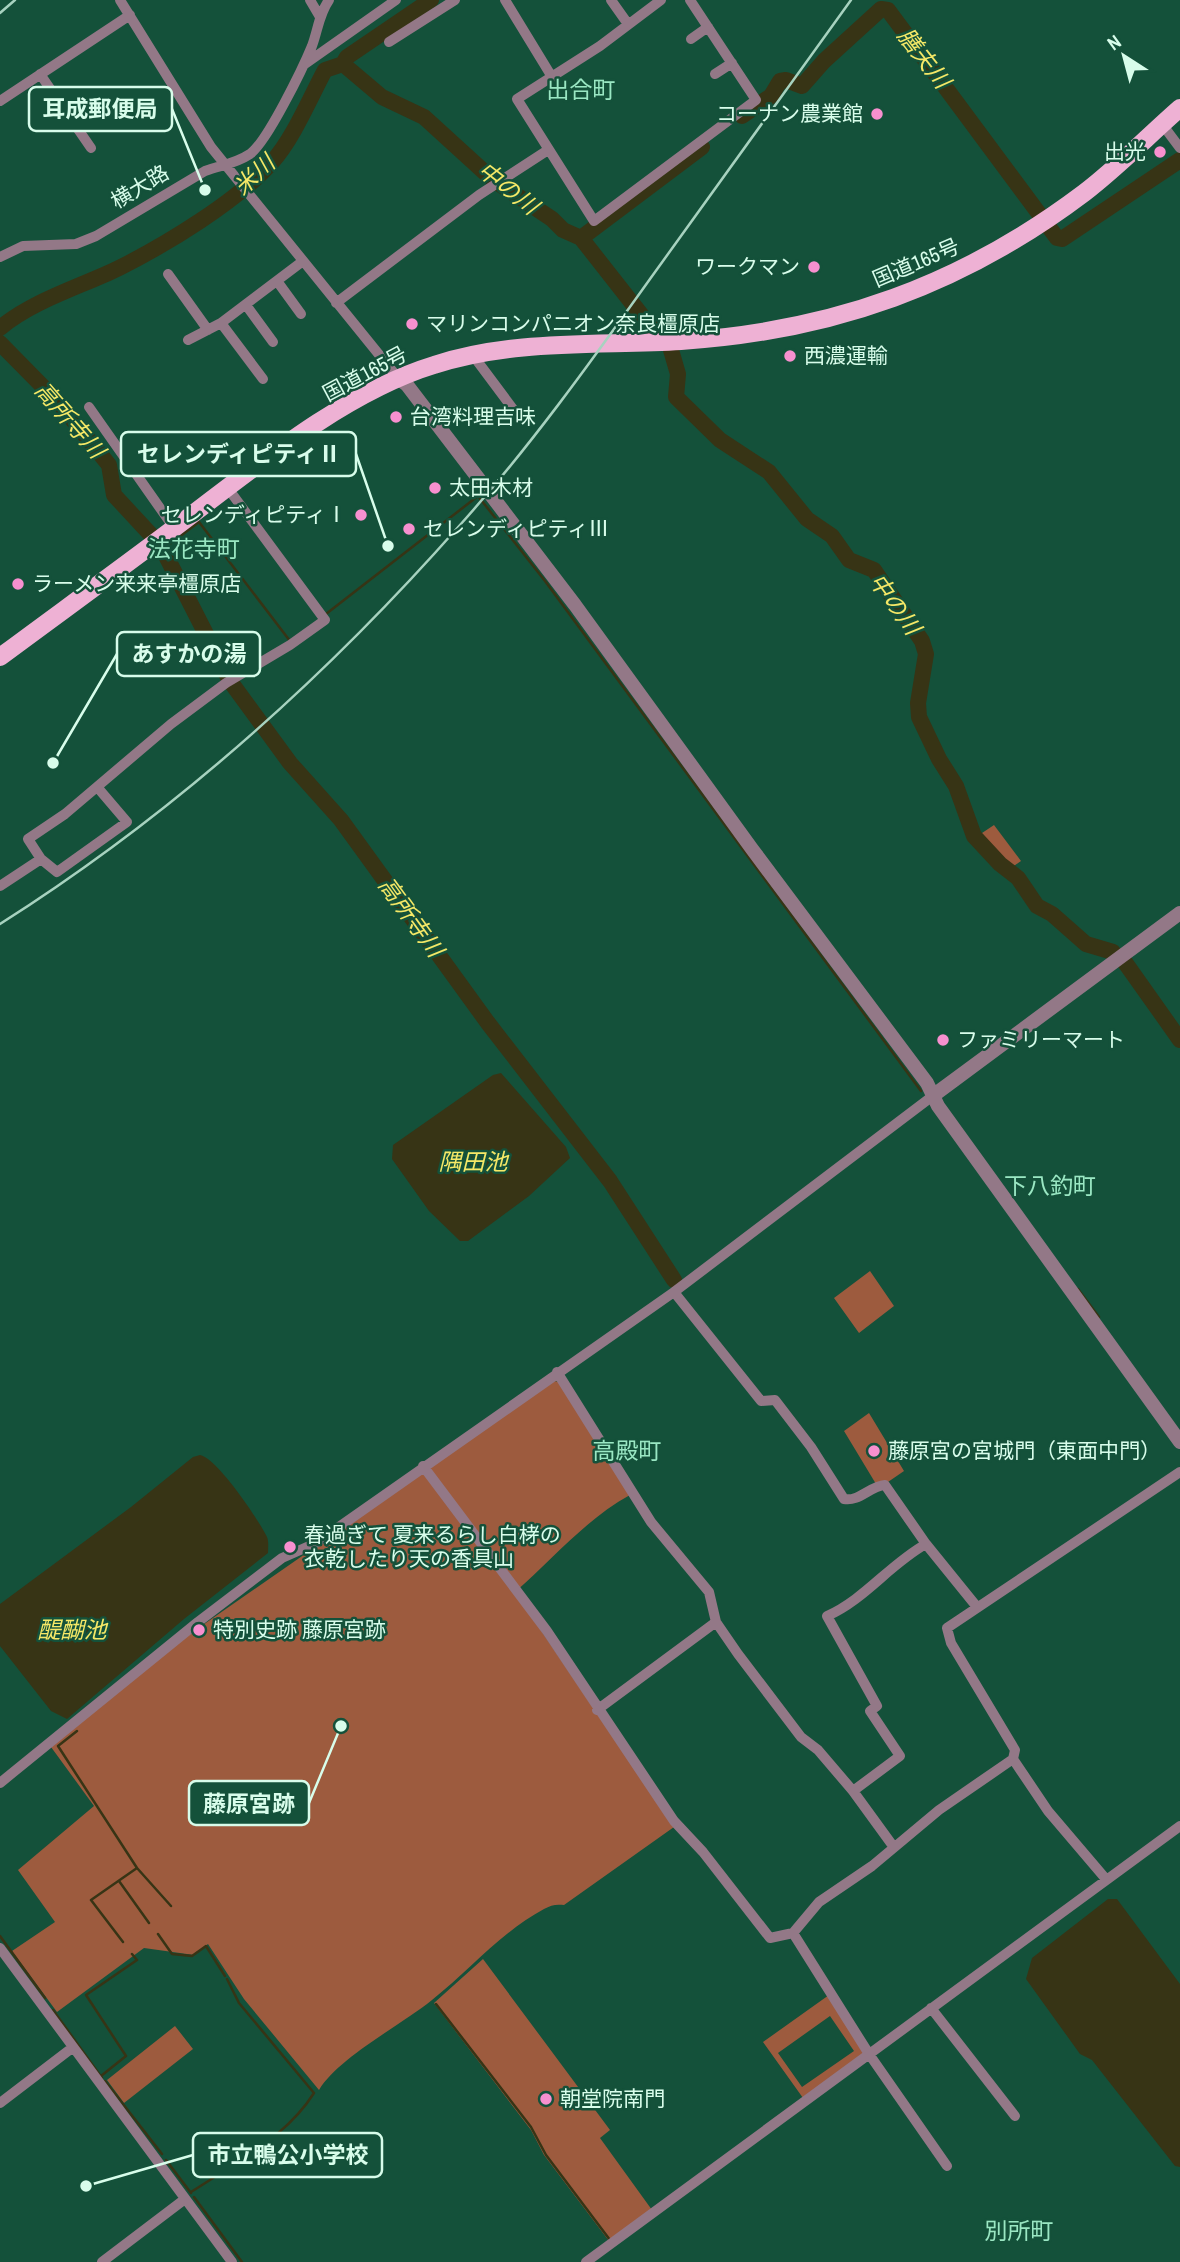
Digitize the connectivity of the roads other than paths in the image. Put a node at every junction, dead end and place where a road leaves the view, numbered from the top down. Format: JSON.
{"nodes":[{"id":1,"x":120,"y":0,"type":"edge"},
{"id":2,"x":310,"y":0,"type":"edge"},
{"id":3,"x":329,"y":0,"type":"edge"},
{"id":4,"x":397,"y":0,"type":"edge"},
{"id":5,"x":455,"y":0,"type":"edge"},
{"id":6,"x":505,"y":0,"type":"edge"},
{"id":7,"x":611,"y":0,"type":"edge"},
{"id":8,"x":690,"y":0,"type":"edge"},
{"id":9,"x":654,"y":2,"type":"edge"},
{"id":10,"x":130,"y":15,"type":"junction"},
{"id":11,"x":320,"y":17,"type":"junction"},
{"id":12,"x":628,"y":24,"type":"junction"},
{"id":13,"x":708,"y":27,"type":"junction"},
{"id":14,"x":691,"y":39,"type":"dead end"},
{"id":15,"x":389,"y":42,"type":"dead end"},
{"id":16,"x":732,"y":63,"type":"junction"},
{"id":17,"x":305,"y":64,"type":"junction"},
{"id":18,"x":40,"y":74,"type":"junction"},
{"id":19,"x":715,"y":74,"type":"dead end"},
{"id":20,"x":552,"y":76,"type":"junction"},
{"id":21,"x":0,"y":101,"type":"edge"},
{"id":22,"x":1180,"y":108,"type":"edge"},
{"id":23,"x":1162,"y":124,"type":"junction"},
{"id":24,"x":91,"y":148,"type":"dead end"},
{"id":25,"x":1180,"y":148,"type":"edge"},
{"id":26,"x":548,"y":150,"type":"junction"},
{"id":27,"x":227,"y":167,"type":"junction"},
{"id":28,"x":0,"y":257,"type":"edge"},
{"id":29,"x":303,"y":261,"type":"junction"},
{"id":30,"x":168,"y":274,"type":"dead end"},
{"id":31,"x":277,"y":281,"type":"junction"},
{"id":32,"x":336,"y":303,"type":"junction"},
{"id":33,"x":246,"y":305,"type":"junction"},
{"id":34,"x":301,"y":314,"type":"dead end"},
{"id":35,"x":221,"y":323,"type":"junction"},
{"id":36,"x":208,"y":330,"type":"junction"},
{"id":37,"x":188,"y":340,"type":"dead end"},
{"id":38,"x":273,"y":342,"type":"dead end"},
{"id":39,"x":472,"y":354,"type":"junction"},
{"id":40,"x":398,"y":378,"type":"junction"},
{"id":41,"x":263,"y":379,"type":"dead end"},
{"id":42,"x":89,"y":407,"type":"dead end"},
{"id":43,"x":519,"y":418,"type":"dead end"},
{"id":44,"x":227,"y":487,"type":"junction"},
{"id":45,"x":174,"y":528,"type":"junction"},
{"id":46,"x":0,"y":657,"type":"edge"},
{"id":47,"x":98,"y":788,"type":"junction"},
{"id":48,"x":41,"y":859,"type":"junction"},
{"id":49,"x":0,"y":886,"type":"edge"},
{"id":50,"x":1180,"y":913,"type":"edge"},
{"id":51,"x":934,"y":1096,"type":"junction"},
{"id":52,"x":674,"y":1292,"type":"junction"},
{"id":53,"x":557,"y":1372,"type":"junction"},
{"id":54,"x":1180,"y":1443,"type":"edge"},
{"id":55,"x":423,"y":1466,"type":"junction"},
{"id":56,"x":1180,"y":1472,"type":"edge"},
{"id":57,"x":926,"y":1544,"type":"junction"},
{"id":58,"x":977,"y":1607,"type":"junction"},
{"id":59,"x":716,"y":1622,"type":"junction"},
{"id":60,"x":597,"y":1710,"type":"junction"},
{"id":61,"x":1013,"y":1759,"type":"junction"},
{"id":62,"x":0,"y":1783,"type":"edge"},
{"id":63,"x":853,"y":1791,"type":"junction"},
{"id":64,"x":1180,"y":1826,"type":"edge"},
{"id":65,"x":892,"y":1846,"type":"junction"},
{"id":66,"x":1105,"y":1878,"type":"junction"},
{"id":67,"x":793,"y":1933,"type":"junction"},
{"id":68,"x":0,"y":1948,"type":"edge"},
{"id":69,"x":931,"y":2008,"type":"junction"},
{"id":70,"x":72,"y":2048,"type":"junction"},
{"id":71,"x":869,"y":2054,"type":"junction"},
{"id":72,"x":0,"y":2103,"type":"edge"},
{"id":73,"x":1015,"y":2116,"type":"dead end"},
{"id":74,"x":947,"y":2166,"type":"dead end"},
{"id":75,"x":185,"y":2199,"type":"junction"},
{"id":76,"x":102,"y":2262,"type":"edge"},
{"id":77,"x":232,"y":2262,"type":"edge"},
{"id":78,"x":586,"y":2262,"type":"edge"}],
"edges":[{"from":1,"to":10,"type":"street"},
{"from":2,"to":11,"type":"street"},
{"from":3,"to":11,"type":"street","name":"横大路"},
{"from":4,"to":17,"type":"street"},
{"from":5,"to":15,"type":"street"},
{"from":6,"to":20,"type":"street"},
{"from":7,"to":12,"type":"street"},
{"from":8,"to":13,"type":"street"},
{"from":9,"to":12,"type":"street"},
{"from":10,"to":18,"type":"street"},
{"from":10,"to":27,"type":"street"},
{"from":11,"to":17,"type":"street","name":"横大路"},
{"from":12,"to":20,"type":"street"},
{"from":13,"to":14,"type":"street"},
{"from":13,"to":16,"type":"street"},
{"from":16,"to":19,"type":"street"},
{"from":16,"to":26,"type":"street"},
{"from":17,"to":27,"type":"street","name":"横大路"},
{"from":18,"to":21,"type":"street"},
{"from":18,"to":24,"type":"street"},
{"from":20,"to":26,"type":"street"},
{"from":22,"to":23,"type":"highway","name":"国道165号"},
{"from":23,"to":25,"type":"street"},
{"from":23,"to":39,"type":"highway","name":"国道165号"},
{"from":26,"to":32,"type":"street"},
{"from":27,"to":28,"type":"street","name":"横大路"},
{"from":27,"to":29,"type":"street"},
{"from":29,"to":31,"type":"street"},
{"from":29,"to":32,"type":"street"},
{"from":30,"to":36,"type":"street"},
{"from":31,"to":33,"type":"street"},
{"from":31,"to":34,"type":"street"},
{"from":32,"to":40,"type":"street"},
{"from":33,"to":35,"type":"street"},
{"from":33,"to":38,"type":"street"},
{"from":35,"to":36,"type":"street"},
{"from":35,"to":41,"type":"street"},
{"from":36,"to":37,"type":"street"},
{"from":39,"to":40,"type":"highway","name":"国道165号"},
{"from":39,"to":43,"type":"street"},
{"from":40,"to":44,"type":"highway","name":"国道165号"},
{"from":40,"to":51,"type":"street"},
{"from":42,"to":45,"type":"street"},
{"from":44,"to":45,"type":"highway","name":"国道165号"},
{"from":44,"to":47,"type":"street"},
{"from":45,"to":46,"type":"highway","name":"国道165号"},
{"from":47,"to":48,"type":"street"},
{"from":47,"to":48,"type":"street"},
{"from":48,"to":49,"type":"street"},
{"from":50,"to":51,"type":"street"},
{"from":51,"to":52,"type":"street"},
{"from":51,"to":54,"type":"street"},
{"from":52,"to":53,"type":"street"},
{"from":52,"to":57,"type":"street"},
{"from":53,"to":55,"type":"street"},
{"from":53,"to":59,"type":"street"},
{"from":55,"to":60,"type":"street"},
{"from":55,"to":62,"type":"street"},
{"from":56,"to":58,"type":"street"},
{"from":57,"to":58,"type":"street"},
{"from":57,"to":63,"type":"street"},
{"from":58,"to":61,"type":"street"},
{"from":59,"to":60,"type":"street"},
{"from":59,"to":63,"type":"street"},
{"from":60,"to":67,"type":"street"},
{"from":61,"to":65,"type":"street"},
{"from":61,"to":66,"type":"street"},
{"from":63,"to":65,"type":"street"},
{"from":64,"to":66,"type":"street"},
{"from":65,"to":67,"type":"street"},
{"from":66,"to":69,"type":"street"},
{"from":67,"to":71,"type":"street"},
{"from":68,"to":70,"type":"street"},
{"from":69,"to":71,"type":"street"},
{"from":69,"to":73,"type":"street"},
{"from":70,"to":72,"type":"street"},
{"from":70,"to":75,"type":"street"},
{"from":71,"to":74,"type":"street"},
{"from":71,"to":78,"type":"street"},
{"from":75,"to":76,"type":"street"},
{"from":75,"to":77,"type":"street"}]}
